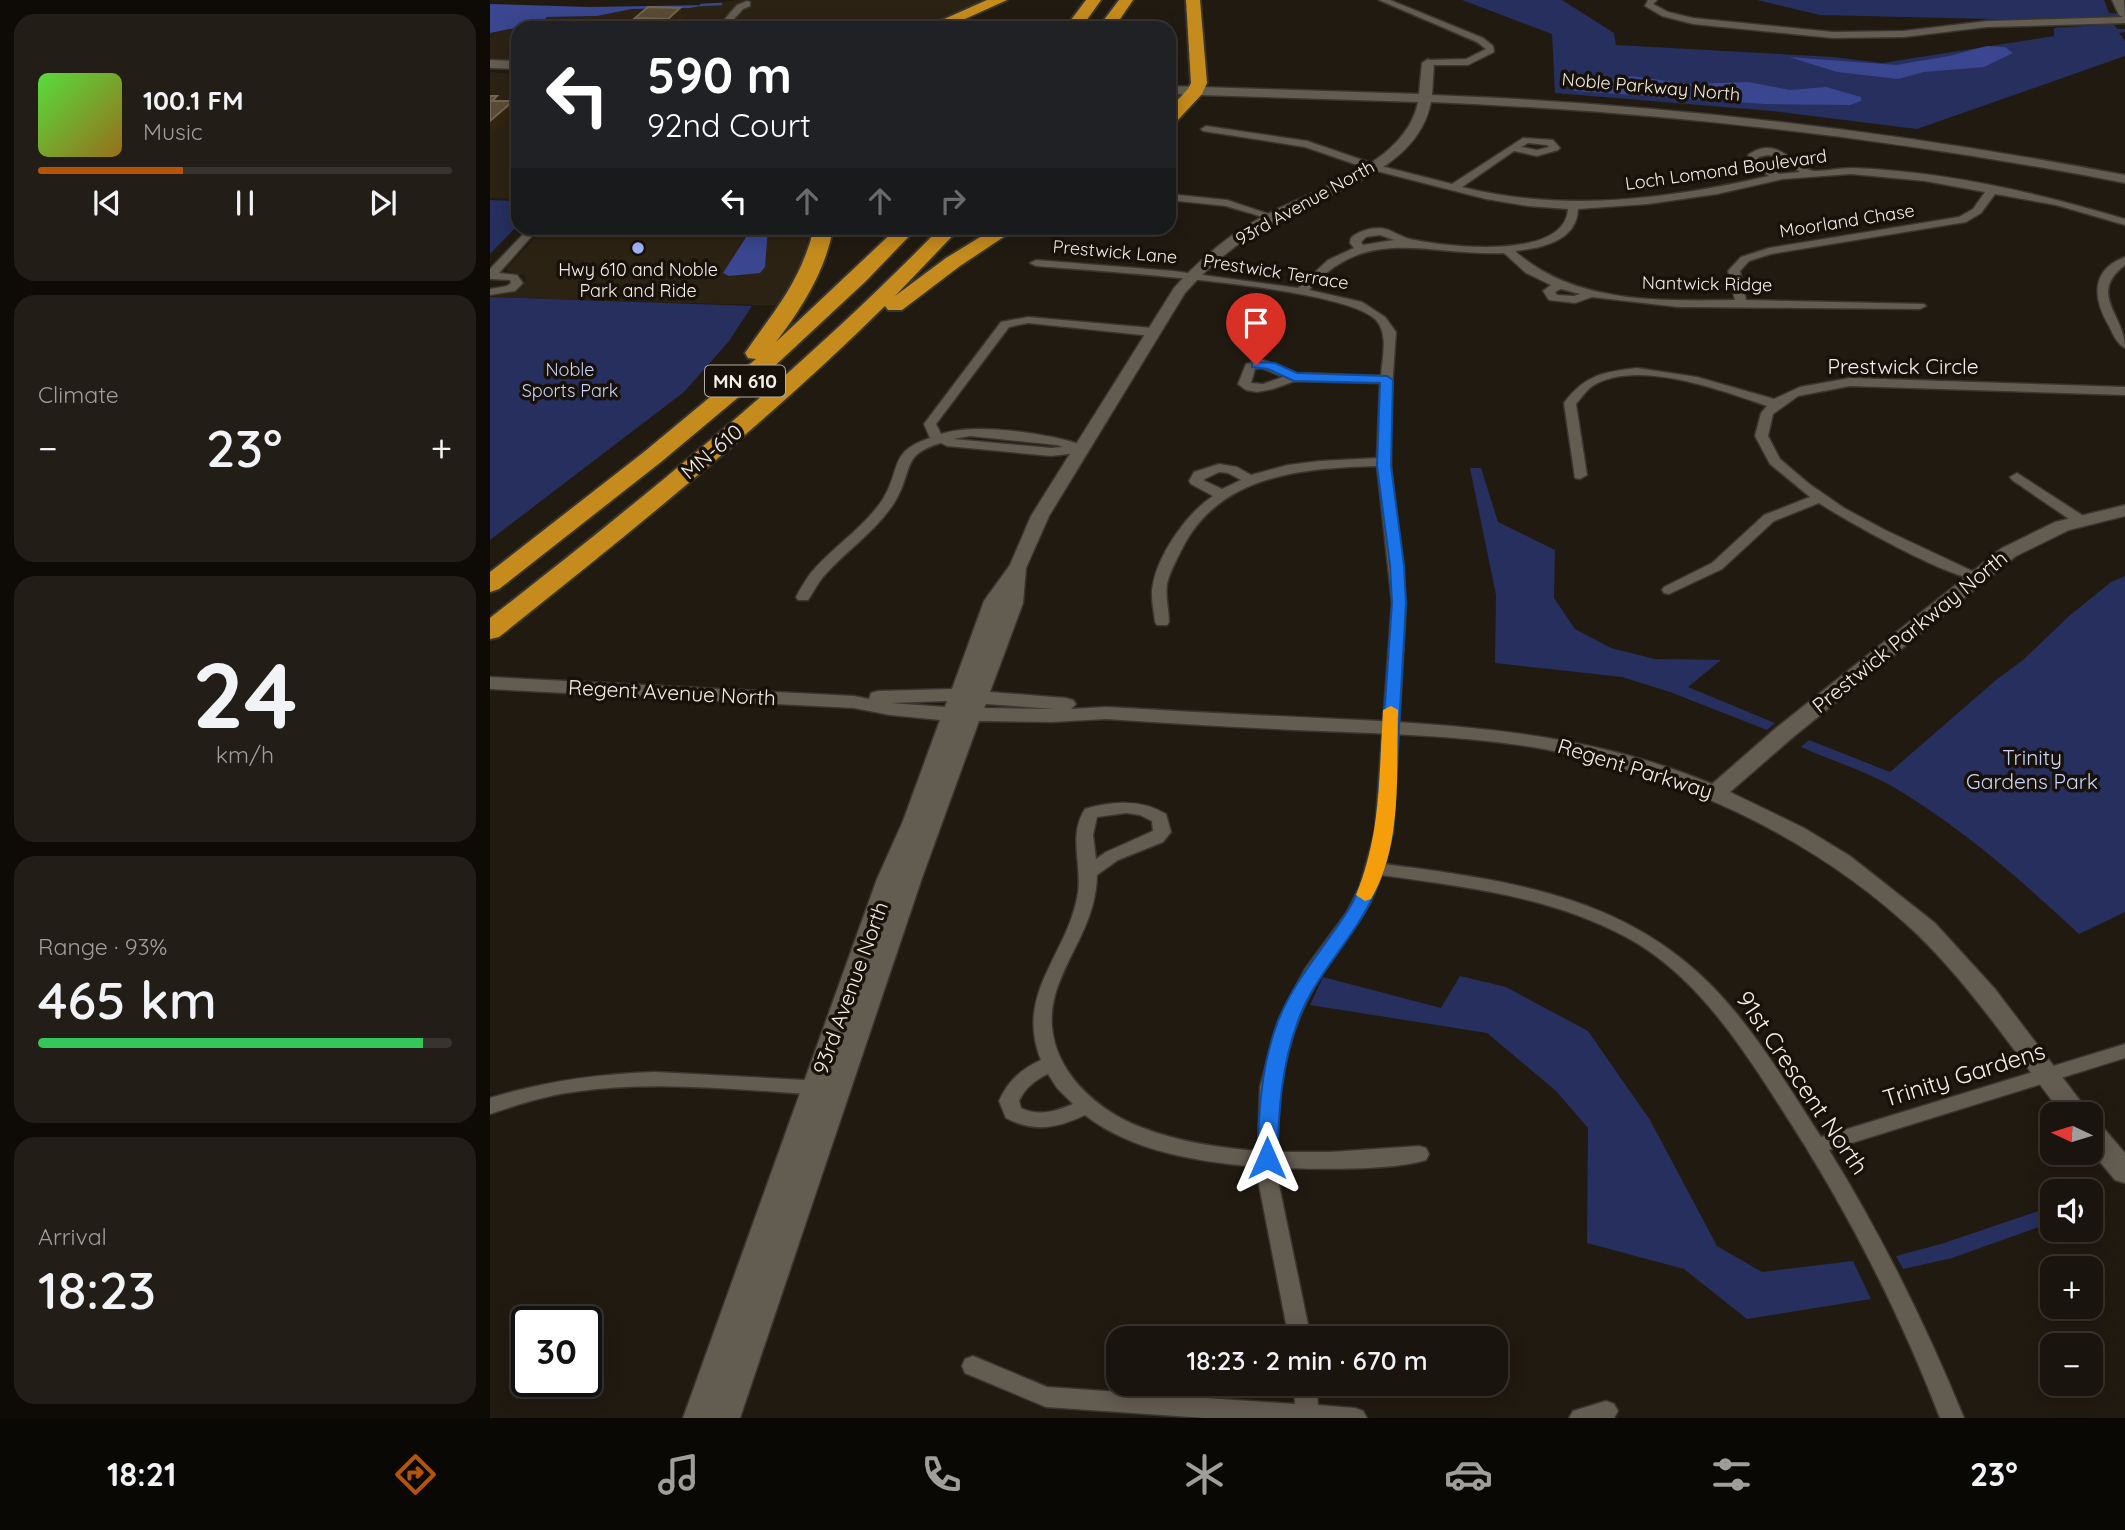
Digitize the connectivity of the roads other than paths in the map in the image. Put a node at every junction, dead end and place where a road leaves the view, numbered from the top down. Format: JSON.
{"nodes":[{"id":1,"x":1000,"y":0,"type":"edge"},
{"id":2,"x":1094,"y":0,"type":"edge"},
{"id":3,"x":1126,"y":0,"type":"edge"},
{"id":4,"x":1193,"y":0,"type":"edge"},
{"id":5,"x":1203,"y":0,"type":"edge"},
{"id":6,"x":1383,"y":0,"type":"edge"},
{"id":7,"x":1653,"y":0,"type":"edge"},
{"id":8,"x":2118,"y":0,"type":"edge"},
{"id":9,"x":747,"y":4,"type":"dead end"},
{"id":10,"x":2125,"y":15,"type":"edge"},
{"id":11,"x":2125,"y":20,"type":"edge"},
{"id":12,"x":727,"y":21,"type":"edge"},
{"id":13,"x":949,"y":21,"type":"edge"},
{"id":14,"x":1078,"y":21,"type":"edge"},
{"id":15,"x":1111,"y":21,"type":"edge"},
{"id":16,"x":1198,"y":57,"type":"junction"},
{"id":17,"x":1428,"y":63,"type":"joint"},
{"id":18,"x":490,"y":64,"type":"edge"},
{"id":19,"x":511,"y":65,"type":"edge"},
{"id":20,"x":490,"y":70,"type":"edge"},
{"id":21,"x":511,"y":71,"type":"edge"},
{"id":22,"x":1176,"y":83,"type":"edge"},
{"id":23,"x":1198,"y":87,"type":"junction"},
{"id":24,"x":1176,"y":89,"type":"edge"},
{"id":25,"x":1425,"y":94,"type":"junction"},
{"id":26,"x":1176,"y":111,"type":"edge"},
{"id":27,"x":1206,"y":129,"type":"dead end"},
{"id":28,"x":1512,"y":148,"type":"dead end"},
{"id":29,"x":1373,"y":167,"type":"junction"},
{"id":30,"x":1808,"y":173,"type":"junction"},
{"id":31,"x":2125,"y":173,"type":"edge"},
{"id":32,"x":1777,"y":177,"type":"junction"},
{"id":33,"x":2125,"y":179,"type":"edge"},
{"id":34,"x":1455,"y":187,"type":"junction"},
{"id":35,"x":1992,"y":190,"type":"junction"},
{"id":36,"x":1176,"y":198,"type":"edge"},
{"id":37,"x":1573,"y":206,"type":"junction"},
{"id":38,"x":1273,"y":217,"type":"junction"},
{"id":39,"x":2125,"y":222,"type":"edge"},
{"id":40,"x":528,"y":235,"type":"edge"},
{"id":41,"x":813,"y":235,"type":"edge"},
{"id":42,"x":822,"y":235,"type":"edge"},
{"id":43,"x":900,"y":235,"type":"edge"},
{"id":44,"x":943,"y":235,"type":"edge"},
{"id":45,"x":997,"y":235,"type":"edge"},
{"id":46,"x":1506,"y":250,"type":"junction"},
{"id":47,"x":2125,"y":260,"type":"edge"},
{"id":48,"x":813,"y":262,"type":"junction"},
{"id":49,"x":1036,"y":263,"type":"dead end"},
{"id":50,"x":490,"y":276,"type":"edge"},
{"id":51,"x":1191,"y":276,"type":"junction"},
{"id":52,"x":490,"y":292,"type":"edge"},
{"id":53,"x":1301,"y":292,"type":"junction"},
{"id":54,"x":1741,"y":303,"type":"junction"},
{"id":55,"x":1920,"y":306,"type":"dead end"},
{"id":56,"x":1152,"y":332,"type":"junction"},
{"id":57,"x":2125,"y":345,"type":"edge"},
{"id":58,"x":1294,"y":377,"type":"dead end"},
{"id":59,"x":1387,"y":380,"type":"junction"},
{"id":60,"x":2125,"y":391,"type":"edge"},
{"id":61,"x":1775,"y":404,"type":"junction"},
{"id":62,"x":937,"y":440,"type":"junction"},
{"id":63,"x":1081,"y":449,"type":"junction"},
{"id":64,"x":1384,"y":462,"type":"junction"},
{"id":65,"x":688,"y":472,"type":"junction"},
{"id":66,"x":1580,"y":475,"type":"dead end"},
{"id":67,"x":2017,"y":477,"type":"dead end"},
{"id":68,"x":1250,"y":481,"type":"junction"},
{"id":69,"x":1220,"y":494,"type":"junction"},
{"id":70,"x":1820,"y":498,"type":"junction"},
{"id":71,"x":2125,"y":510,"type":"edge"},
{"id":72,"x":2080,"y":520,"type":"junction"},
{"id":73,"x":571,"y":522,"type":"junction"},
{"id":74,"x":1976,"y":576,"type":"junction"},
{"id":75,"x":490,"y":584,"type":"edge"},
{"id":76,"x":1669,"y":590,"type":"dead end"},
{"id":77,"x":803,"y":597,"type":"dead end"},
{"id":78,"x":1162,"y":622,"type":"dead end"},
{"id":79,"x":490,"y":631,"type":"edge"},
{"id":80,"x":490,"y":683,"type":"edge"},
{"id":81,"x":965,"y":705,"type":"junction"},
{"id":82,"x":1389,"y":728,"type":"junction"},
{"id":83,"x":1717,"y":792,"type":"junction"},
{"id":84,"x":1376,"y":869,"type":"junction"},
{"id":85,"x":1088,"y":873,"type":"junction"},
{"id":86,"x":2125,"y":1051,"type":"edge"},
{"id":87,"x":1051,"y":1065,"type":"junction"},
{"id":88,"x":2048,"y":1077,"type":"junction"},
{"id":89,"x":827,"y":1088,"type":"junction"},
{"id":90,"x":2068,"y":1102,"type":"edge"},
{"id":91,"x":490,"y":1106,"type":"edge"},
{"id":92,"x":1086,"y":1106,"type":"junction"},
{"id":93,"x":1817,"y":1146,"type":"junction"},
{"id":94,"x":2104,"y":1147,"type":"edge"},
{"id":95,"x":1419,"y":1154,"type":"dead end"},
{"id":96,"x":1267,"y":1158,"type":"junction"},
{"id":97,"x":2125,"y":1172,"type":"edge"},
{"id":98,"x":1297,"y":1326,"type":"edge"},
{"id":99,"x":973,"y":1366,"type":"dead end"},
{"id":100,"x":1306,"y":1396,"type":"edge"},
{"id":101,"x":1606,"y":1411,"type":"dead end"},
{"id":102,"x":1307,"y":1416,"type":"edge"},
{"id":103,"x":698,"y":1418,"type":"edge"},
{"id":104,"x":725,"y":1418,"type":"edge"},
{"id":105,"x":1355,"y":1418,"type":"edge"},
{"id":106,"x":1581,"y":1418,"type":"edge"},
{"id":107,"x":1952,"y":1418,"type":"edge"}],
"edges":[{"from":1,"to":13,"type":"highway"},
{"from":2,"to":14,"type":"highway"},
{"from":3,"to":15,"type":"highway"},
{"from":4,"to":16,"type":"highway"},
{"from":5,"to":16,"type":"highway"},
{"from":6,"to":17,"type":"street","name":"93rd Avenue North"},
{"from":7,"to":11,"type":"street"},
{"from":8,"to":10,"type":"street"},
{"from":9,"to":12,"type":"street"},
{"from":16,"to":23,"type":"highway"},
{"from":17,"to":25,"type":"street","name":"93rd Avenue North"},
{"from":18,"to":19,"type":"street"},
{"from":20,"to":21,"type":"street"},
{"from":22,"to":23,"type":"street","name":"Noble Parkway North"},
{"from":23,"to":24,"type":"street"},
{"from":23,"to":25,"type":"street","name":"Noble Parkway North"},
{"from":23,"to":26,"type":"highway"},
{"from":25,"to":29,"type":"street","name":"93rd Avenue North"},
{"from":25,"to":31,"type":"street","name":"Noble Parkway North"},
{"from":25,"to":33,"type":"street","name":"Noble Parkway North"},
{"from":27,"to":29,"type":"street","name":"Loch Lomond Boulevard"},
{"from":28,"to":34,"type":"street"},
{"from":29,"to":34,"type":"street","name":"Loch Lomond Boulevard"},
{"from":29,"to":38,"type":"street","name":"93rd Avenue North"},
{"from":30,"to":32,"type":"street","name":"Loch Lomond Boulevard"},
{"from":30,"to":32,"type":"street"},
{"from":30,"to":35,"type":"street","name":"Loch Lomond Boulevard"},
{"from":32,"to":37,"type":"street","name":"Loch Lomond Boulevard"},
{"from":34,"to":37,"type":"street","name":"Loch Lomond Boulevard"},
{"from":35,"to":39,"type":"street","name":"Loch Lomond Boulevard"},
{"from":35,"to":54,"type":"street","name":"Moorland Chase"},
{"from":36,"to":38,"type":"street"},
{"from":37,"to":46,"type":"street"},
{"from":38,"to":51,"type":"street","name":"93rd Avenue North"},
{"from":40,"to":50,"type":"street"},
{"from":41,"to":48,"type":"highway"},
{"from":42,"to":48,"type":"highway"},
{"from":43,"to":73,"type":"highway","name":"MN-610","number":"MN 610"},
{"from":44,"to":65,"type":"highway","name":"MN-610","number":"MN 610"},
{"from":45,"to":65,"type":"highway"},
{"from":46,"to":53,"type":"street"},
{"from":46,"to":54,"type":"street","name":"Nantwick Ridge"},
{"from":47,"to":57,"type":"street"},
{"from":48,"to":73,"type":"highway"},
{"from":49,"to":51,"type":"street","name":"Prestwick Lane"},
{"from":50,"to":52,"type":"street"},
{"from":51,"to":53,"type":"street","name":"Prestwick Terrace"},
{"from":51,"to":56,"type":"street","name":"93rd Avenue North"},
{"from":53,"to":59,"type":"street","name":"Prestwick Terrace"},
{"from":54,"to":55,"type":"street","name":"Nantwick Ridge"},
{"from":56,"to":62,"type":"street"},
{"from":56,"to":63,"type":"street","name":"93rd Avenue North"},
{"from":58,"to":59,"type":"street"},
{"from":59,"to":64,"type":"street"},
{"from":60,"to":61,"type":"street","name":"Prestwick Circle"},
{"from":61,"to":66,"type":"street"},
{"from":61,"to":70,"type":"street"},
{"from":62,"to":63,"type":"street"},
{"from":62,"to":63,"type":"street"},
{"from":62,"to":77,"type":"street"},
{"from":63,"to":81,"type":"street","name":"93rd Avenue North"},
{"from":64,"to":68,"type":"street"},
{"from":64,"to":82,"type":"street"},
{"from":65,"to":79,"type":"highway","name":"MN-610","number":"MN 610"},
{"from":67,"to":72,"type":"street"},
{"from":68,"to":69,"type":"street"},
{"from":68,"to":69,"type":"street"},
{"from":69,"to":78,"type":"street"},
{"from":70,"to":74,"type":"street"},
{"from":70,"to":76,"type":"street"},
{"from":71,"to":72,"type":"street","name":"Prestwick Parkway North"},
{"from":72,"to":74,"type":"street","name":"Prestwick Parkway North"},
{"from":73,"to":75,"type":"highway","name":"MN-610","number":"MN 610"},
{"from":74,"to":83,"type":"street","name":"Prestwick Parkway North"},
{"from":80,"to":81,"type":"street","name":"Regent Avenue North"},
{"from":81,"to":82,"type":"street","name":"Regent Parkway"},
{"from":81,"to":89,"type":"street","name":"93rd Avenue North"},
{"from":82,"to":83,"type":"street","name":"Regent Parkway"},
{"from":82,"to":84,"type":"street"},
{"from":83,"to":88,"type":"street","name":"Regent Parkway"},
{"from":84,"to":93,"type":"street","name":"91st Crescent North"},
{"from":84,"to":96,"type":"street"},
{"from":85,"to":85,"type":"street"},
{"from":85,"to":87,"type":"street"},
{"from":86,"to":88,"type":"street","name":"Trinity Gardens"},
{"from":87,"to":92,"type":"street"},
{"from":87,"to":92,"type":"street"},
{"from":88,"to":90,"type":"street","name":"Regent Parkway"},
{"from":88,"to":93,"type":"street","name":"Trinity Gardens"},
{"from":89,"to":91,"type":"street"},
{"from":89,"to":103,"type":"street","name":"93rd Avenue North"},
{"from":89,"to":104,"type":"street","name":"93rd Avenue North"},
{"from":92,"to":96,"type":"street"},
{"from":93,"to":107,"type":"street","name":"91st Crescent North"},
{"from":94,"to":97,"type":"street"},
{"from":95,"to":96,"type":"street"},
{"from":96,"to":98,"type":"street"},
{"from":99,"to":102,"type":"street"},
{"from":100,"to":102,"type":"street"},
{"from":101,"to":106,"type":"street"},
{"from":102,"to":105,"type":"street"}]}
